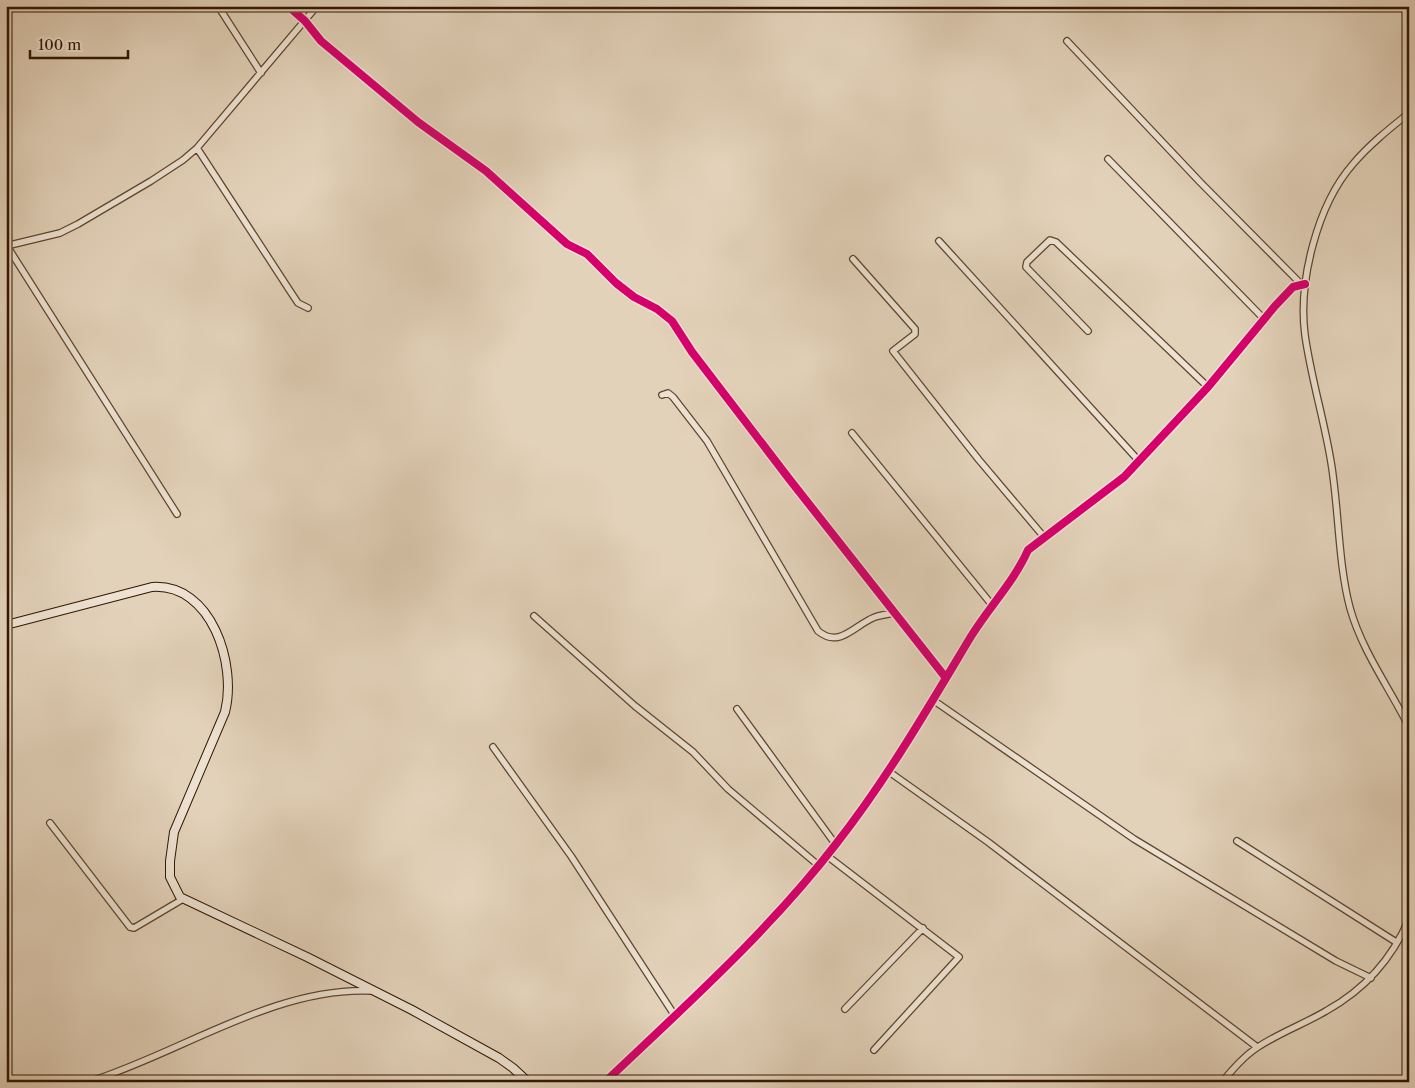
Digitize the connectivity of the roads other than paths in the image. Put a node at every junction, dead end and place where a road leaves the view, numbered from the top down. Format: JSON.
{"nodes":[{"id":1,"x":218,"y":6,"type":"edge"},
{"id":2,"x":288,"y":6,"type":"edge"},
{"id":3,"x":317,"y":6,"type":"edge"},
{"id":4,"x":305,"y":21,"type":"junction"},
{"id":5,"x":1067,"y":41,"type":"dead end"},
{"id":6,"x":262,"y":73,"type":"junction"},
{"id":7,"x":1409,"y":113,"type":"edge"},
{"id":8,"x":197,"y":148,"type":"junction"},
{"id":9,"x":1108,"y":159,"type":"dead end"},
{"id":10,"x":939,"y":241,"type":"dead end"},
{"id":11,"x":7,"y":246,"type":"edge"},
{"id":12,"x":853,"y":259,"type":"dead end"},
{"id":13,"x":1303,"y":284,"type":"junction"},
{"id":14,"x":308,"y":308,"type":"dead end"},
{"id":15,"x":1264,"y":319,"type":"junction"},
{"id":16,"x":1088,"y":331,"type":"dead end"},
{"id":17,"x":1208,"y":387,"type":"junction"},
{"id":18,"x":662,"y":395,"type":"dead end"},
{"id":19,"x":852,"y":433,"type":"dead end"},
{"id":20,"x":1139,"y":461,"type":"junction"},
{"id":21,"x":176,"y":514,"type":"dead end"},
{"id":22,"x":1044,"y":537,"type":"junction"},
{"id":23,"x":992,"y":605,"type":"junction"},
{"id":24,"x":895,"y":613,"type":"junction"},
{"id":25,"x":534,"y":616,"type":"dead end"},
{"id":26,"x":6,"y":625,"type":"edge"},
{"id":27,"x":946,"y":678,"type":"junction"},
{"id":28,"x":933,"y":700,"type":"junction"},
{"id":29,"x":737,"y":709,"type":"dead end"},
{"id":30,"x":1409,"y":727,"type":"edge"},
{"id":31,"x":493,"y":747,"type":"dead end"},
{"id":32,"x":888,"y":771,"type":"junction"},
{"id":33,"x":50,"y":822,"type":"dead end"},
{"id":34,"x":1237,"y":841,"type":"dead end"},
{"id":35,"x":836,"y":845,"type":"junction"},
{"id":36,"x":826,"y":856,"type":"junction"},
{"id":37,"x":818,"y":865,"type":"junction"},
{"id":38,"x":183,"y":899,"type":"junction"},
{"id":39,"x":1409,"y":919,"type":"edge"},
{"id":40,"x":922,"y":928,"type":"junction"},
{"id":41,"x":1396,"y":942,"type":"junction"},
{"id":42,"x":1371,"y":978,"type":"junction"},
{"id":43,"x":377,"y":991,"type":"junction"},
{"id":44,"x":845,"y":1010,"type":"dead end"},
{"id":45,"x":675,"y":1016,"type":"junction"},
{"id":46,"x":1257,"y":1047,"type":"junction"},
{"id":47,"x":874,"y":1050,"type":"dead end"},
{"id":48,"x":88,"y":1082,"type":"edge"},
{"id":49,"x":528,"y":1082,"type":"edge"},
{"id":50,"x":605,"y":1082,"type":"edge"},
{"id":51,"x":1222,"y":1082,"type":"edge"}],
"edges":[{"from":1,"to":6,"type":"street"},
{"from":2,"to":4,"type":"street"},
{"from":3,"to":4,"type":"street"},
{"from":4,"to":6,"type":"street"},
{"from":4,"to":24,"type":"street"},
{"from":5,"to":13,"type":"street"},
{"from":6,"to":8,"type":"street"},
{"from":7,"to":13,"type":"street"},
{"from":8,"to":11,"type":"street"},
{"from":8,"to":14,"type":"street"},
{"from":9,"to":15,"type":"street"},
{"from":10,"to":20,"type":"street"},
{"from":11,"to":21,"type":"street"},
{"from":12,"to":22,"type":"street"},
{"from":13,"to":15,"type":"street"},
{"from":13,"to":30,"type":"street"},
{"from":15,"to":17,"type":"street"},
{"from":16,"to":17,"type":"street"},
{"from":17,"to":20,"type":"street"},
{"from":18,"to":24,"type":"street"},
{"from":19,"to":23,"type":"street"},
{"from":20,"to":22,"type":"street"},
{"from":22,"to":23,"type":"street"},
{"from":23,"to":27,"type":"street"},
{"from":24,"to":27,"type":"street"},
{"from":25,"to":37,"type":"street"},
{"from":26,"to":38,"type":"street"},
{"from":27,"to":28,"type":"street"},
{"from":28,"to":32,"type":"street"},
{"from":28,"to":42,"type":"street"},
{"from":29,"to":35,"type":"street"},
{"from":31,"to":45,"type":"street"},
{"from":32,"to":35,"type":"street"},
{"from":32,"to":46,"type":"street"},
{"from":33,"to":38,"type":"street"},
{"from":34,"to":41,"type":"street"},
{"from":35,"to":36,"type":"street"},
{"from":36,"to":37,"type":"street"},
{"from":36,"to":40,"type":"street"},
{"from":37,"to":45,"type":"street"},
{"from":38,"to":43,"type":"street"},
{"from":39,"to":41,"type":"street"},
{"from":40,"to":44,"type":"street"},
{"from":40,"to":47,"type":"street"},
{"from":41,"to":42,"type":"street"},
{"from":42,"to":46,"type":"street"},
{"from":43,"to":48,"type":"street"},
{"from":43,"to":49,"type":"street"},
{"from":45,"to":50,"type":"street"},
{"from":46,"to":51,"type":"street"}]}
